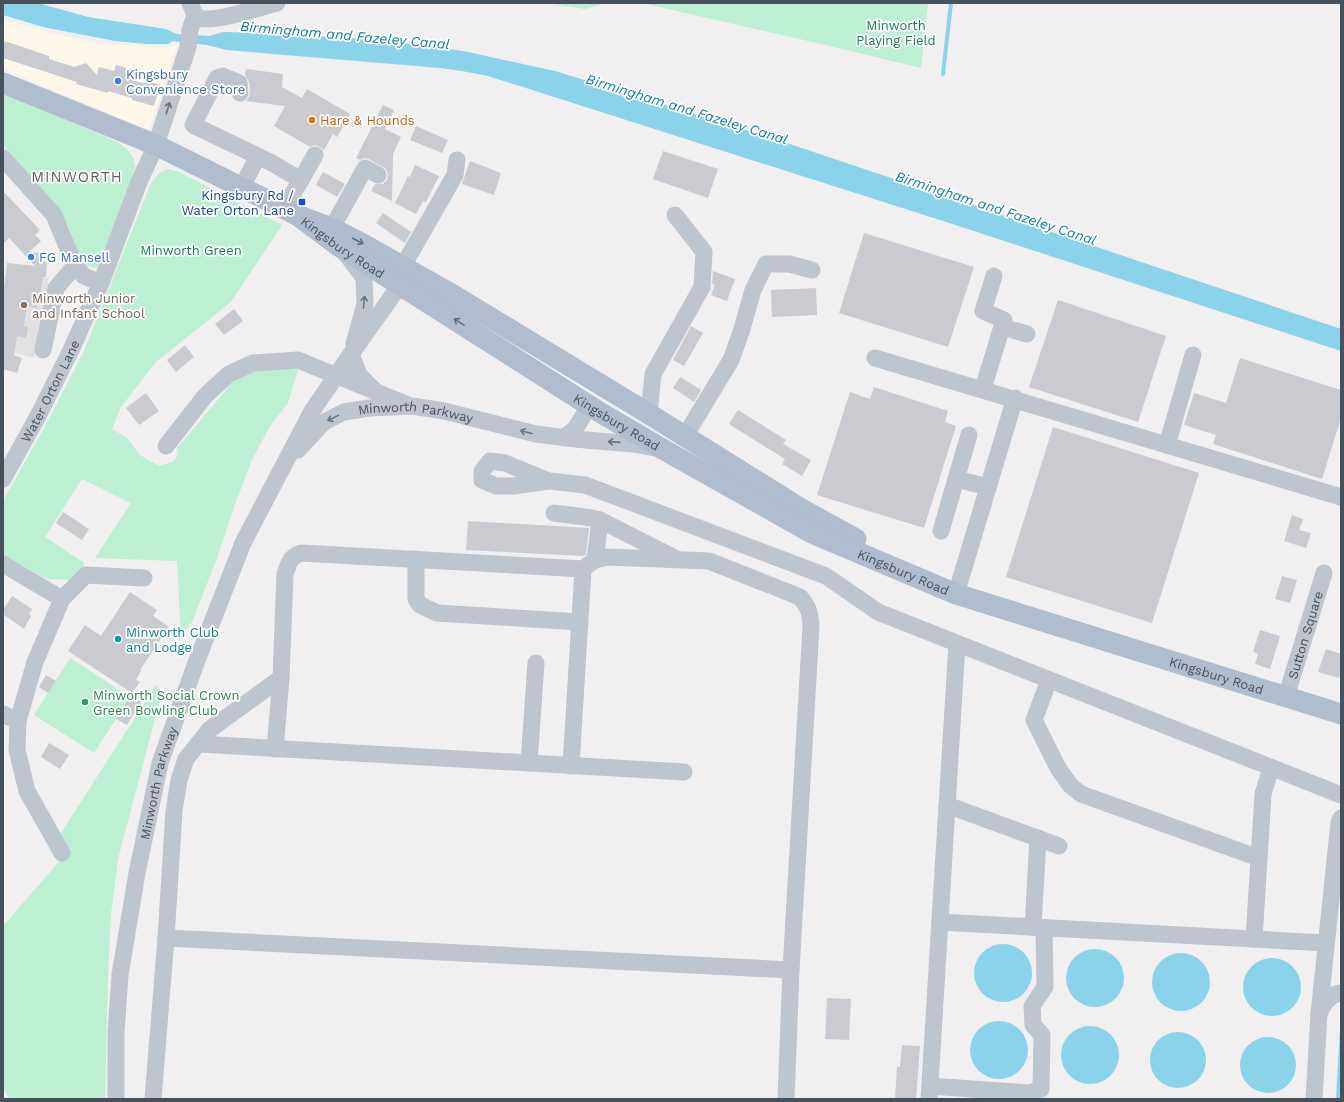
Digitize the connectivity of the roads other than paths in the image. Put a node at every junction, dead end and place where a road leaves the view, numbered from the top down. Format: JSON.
{"nodes":[{"id":1,"x":277,"y":3,"type":"edge"},
{"id":2,"x":192,"y":16,"type":"edge"},
{"id":3,"x":3,"y":84,"type":"edge"},
{"id":4,"x":240,"y":93,"type":"dead end"},
{"id":5,"x":156,"y":145,"type":"junction"},
{"id":6,"x":315,"y":155,"type":"dead end"},
{"id":7,"x":258,"y":156,"type":"junction"},
{"id":8,"x":3,"y":158,"type":"edge"},
{"id":9,"x":457,"y":160,"type":"dead end"},
{"id":10,"x":378,"y":175,"type":"dead end"},
{"id":11,"x":301,"y":180,"type":"junction"},
{"id":12,"x":242,"y":187,"type":"junction"},
{"id":13,"x":290,"y":212,"type":"junction"},
{"id":14,"x":675,"y":214,"type":"dead end"},
{"id":15,"x":332,"y":228,"type":"junction"},
{"id":16,"x":340,"y":247,"type":"junction"},
{"id":17,"x":75,"y":266,"type":"junction"},
{"id":18,"x":812,"y":270,"type":"dead end"},
{"id":19,"x":404,"y":274,"type":"junction"},
{"id":20,"x":994,"y":276,"type":"dead end"},
{"id":21,"x":101,"y":283,"type":"junction"},
{"id":22,"x":475,"y":309,"type":"junction"},
{"id":23,"x":1002,"y":327,"type":"junction"},
{"id":24,"x":1027,"y":334,"type":"dead end"},
{"id":25,"x":43,"y":350,"type":"dead end"},
{"id":26,"x":351,"y":354,"type":"junction"},
{"id":27,"x":1193,"y":355,"type":"dead end"},
{"id":28,"x":875,"y":358,"type":"dead end"},
{"id":29,"x":336,"y":376,"type":"junction"},
{"id":30,"x":983,"y":389,"type":"junction"},
{"id":31,"x":376,"y":392,"type":"junction"},
{"id":32,"x":1015,"y":398,"type":"junction"},
{"id":33,"x":590,"y":405,"type":"junction"},
{"id":34,"x":412,"y":406,"type":"junction"},
{"id":35,"x":649,"y":414,"type":"junction"},
{"id":36,"x":615,"y":420,"type":"junction"},
{"id":37,"x":969,"y":435,"type":"dead end"},
{"id":38,"x":685,"y":436,"type":"junction"},
{"id":39,"x":565,"y":437,"type":"junction"},
{"id":40,"x":1167,"y":445,"type":"junction"},
{"id":41,"x":166,"y":446,"type":"dead end"},
{"id":42,"x":666,"y":451,"type":"junction"},
{"id":43,"x":284,"y":464,"type":"junction"},
{"id":44,"x":3,"y":479,"type":"edge"},
{"id":45,"x":956,"y":479,"type":"junction"},
{"id":46,"x":549,"y":481,"type":"dead end"},
{"id":47,"x":988,"y":487,"type":"junction"},
{"id":48,"x":1341,"y":497,"type":"edge"},
{"id":49,"x":554,"y":513,"type":"dead end"},
{"id":50,"x":600,"y":520,"type":"junction"},
{"id":51,"x":941,"y":531,"type":"dead end"},
{"id":52,"x":812,"y":533,"type":"junction"},
{"id":53,"x":416,"y":559,"type":"junction"},
{"id":54,"x":680,"y":560,"type":"junction"},
{"id":55,"x":3,"y":564,"type":"edge"},
{"id":56,"x":589,"y":564,"type":"junction"},
{"id":57,"x":1324,"y":573,"type":"dead end"},
{"id":58,"x":144,"y":578,"type":"dead end"},
{"id":59,"x":956,"y":594,"type":"junction"},
{"id":60,"x":62,"y":599,"type":"junction"},
{"id":61,"x":580,"y":622,"type":"junction"},
{"id":62,"x":957,"y":644,"type":"junction"},
{"id":63,"x":536,"y":663,"type":"dead end"},
{"id":64,"x":281,"y":678,"type":"junction"},
{"id":65,"x":1049,"y":680,"type":"junction"},
{"id":66,"x":1286,"y":697,"type":"junction"},
{"id":67,"x":1341,"y":714,"type":"edge"},
{"id":68,"x":11,"y":718,"type":"edge"},
{"id":69,"x":199,"y":744,"type":"junction"},
{"id":70,"x":276,"y":749,"type":"junction"},
{"id":71,"x":530,"y":763,"type":"junction"},
{"id":72,"x":571,"y":766,"type":"junction"},
{"id":73,"x":1271,"y":768,"type":"junction"},
{"id":74,"x":684,"y":772,"type":"dead end"},
{"id":75,"x":1341,"y":795,"type":"edge"},
{"id":76,"x":947,"y":805,"type":"junction"},
{"id":77,"x":1341,"y":818,"type":"edge"},
{"id":78,"x":1038,"y":838,"type":"junction"},
{"id":79,"x":1059,"y":846,"type":"dead end"},
{"id":80,"x":62,"y":853,"type":"dead end"},
{"id":81,"x":1259,"y":858,"type":"junction"},
{"id":82,"x":940,"y":922,"type":"junction"},
{"id":83,"x":1038,"y":927,"type":"junction"},
{"id":84,"x":166,"y":938,"type":"junction"},
{"id":85,"x":1254,"y":939,"type":"junction"},
{"id":86,"x":1326,"y":943,"type":"junction"},
{"id":87,"x":791,"y":970,"type":"junction"},
{"id":88,"x":1341,"y":993,"type":"edge"},
{"id":89,"x":1319,"y":1014,"type":"junction"},
{"id":90,"x":929,"y":1093,"type":"edge"},
{"id":91,"x":1041,"y":1094,"type":"edge"},
{"id":92,"x":116,"y":1099,"type":"edge"},
{"id":93,"x":153,"y":1099,"type":"edge"},
{"id":94,"x":786,"y":1099,"type":"edge"},
{"id":95,"x":1314,"y":1099,"type":"edge"}],
"edges":[{"from":1,"to":2,"type":"street"},
{"from":5,"to":2,"type":"street","name":"Water Orton Lane","one_way":true},
{"from":3,"to":5,"type":"main road","name":"Kingsbury Road"},
{"from":4,"to":7,"type":"street"},
{"from":5,"to":12,"type":"main road","name":"Kingsbury Road"},
{"from":5,"to":21,"type":"street","name":"Water Orton Lane"},
{"from":6,"to":11,"type":"street"},
{"from":7,"to":11,"type":"street"},
{"from":7,"to":12,"type":"street"},
{"from":8,"to":17,"type":"street"},
{"from":9,"to":19,"type":"street","name":"Minworth Parkway"},
{"from":10,"to":15,"type":"street"},
{"from":11,"to":13,"type":"street"},
{"from":12,"to":13,"type":"main road","name":"Kingsbury Road"},
{"from":13,"to":15,"type":"main road","name":"Kingsbury Road"},
{"from":13,"to":16,"type":"main road","name":"Kingsbury Road"},
{"from":14,"to":35,"type":"street"},
{"from":15,"to":19,"type":"main road","name":"Kingsbury Road","one_way":true},
{"from":16,"to":19,"type":"main road","name":"Kingsbury Road"},
{"from":26,"to":16,"type":"street","name":"Minworth Parkway","one_way":true},
{"from":17,"to":21,"type":"street"},
{"from":17,"to":25,"type":"street","name":"Water Orton Lane"},
{"from":18,"to":38,"type":"street"},
{"from":19,"to":22,"type":"main road","name":"Kingsbury Road"},
{"from":19,"to":26,"type":"street","name":"Minworth Parkway"},
{"from":33,"to":19,"type":"main road","name":"Kingsbury Road","one_way":true},
{"from":20,"to":23,"type":"street"},
{"from":21,"to":44,"type":"street","name":"Water Orton Lane"},
{"from":22,"to":33,"type":"main road"},
{"from":22,"to":35,"type":"main road","name":"Kingsbury Road"},
{"from":23,"to":24,"type":"street"},
{"from":23,"to":30,"type":"street"},
{"from":26,"to":29,"type":"street","name":"Minworth Parkway"},
{"from":26,"to":31,"type":"street"},
{"from":27,"to":40,"type":"street"},
{"from":28,"to":30,"type":"street"},
{"from":29,"to":31,"type":"street"},
{"from":29,"to":41,"type":"street"},
{"from":29,"to":43,"type":"street","name":"Minworth Parkway"},
{"from":30,"to":32,"type":"street"},
{"from":31,"to":34,"type":"street"},
{"from":32,"to":40,"type":"street"},
{"from":32,"to":47,"type":"street"},
{"from":33,"to":36,"type":"main road","name":"Kingsbury Road"},
{"from":33,"to":39,"type":"street"},
{"from":39,"to":34,"type":"street","name":"Minworth Parkway","one_way":true},
{"from":34,"to":43,"type":"street","name":"Minworth Parkway","one_way":true},
{"from":35,"to":36,"type":"main road"},
{"from":35,"to":38,"type":"main road","name":"Kingsbury Road"},
{"from":35,"to":52,"type":"main road"},
{"from":36,"to":42,"type":"main road","name":"Kingsbury Road"},
{"from":37,"to":45,"type":"street"},
{"from":38,"to":59,"type":"main road","name":"Kingsbury Road"},
{"from":42,"to":39,"type":"street","name":"Minworth Parkway","one_way":true},
{"from":40,"to":48,"type":"street"},
{"from":42,"to":52,"type":"main road","name":"Kingsbury Road"},
{"from":43,"to":92,"type":"street","name":"Minworth Parkway"},
{"from":45,"to":47,"type":"street"},
{"from":45,"to":51,"type":"street"},
{"from":46,"to":62,"type":"street"},
{"from":47,"to":59,"type":"street"},
{"from":49,"to":50,"type":"street"},
{"from":50,"to":54,"type":"street"},
{"from":50,"to":56,"type":"street"},
{"from":52,"to":59,"type":"main road","name":"Kingsbury Road"},
{"from":53,"to":56,"type":"street"},
{"from":53,"to":61,"type":"street"},
{"from":53,"to":64,"type":"street"},
{"from":54,"to":56,"type":"street"},
{"from":54,"to":87,"type":"street"},
{"from":55,"to":60,"type":"street"},
{"from":56,"to":61,"type":"street"},
{"from":57,"to":66,"type":"street","name":"Sutton Square"},
{"from":58,"to":60,"type":"street"},
{"from":59,"to":66,"type":"main road","name":"Kingsbury Road"},
{"from":60,"to":68,"type":"street"},
{"from":61,"to":72,"type":"street"},
{"from":62,"to":65,"type":"street"},
{"from":62,"to":76,"type":"street"},
{"from":63,"to":71,"type":"street"},
{"from":64,"to":69,"type":"street"},
{"from":64,"to":70,"type":"street"},
{"from":65,"to":73,"type":"street"},
{"from":65,"to":81,"type":"street"},
{"from":66,"to":67,"type":"main road","name":"Kingsbury Road"},
{"from":68,"to":80,"type":"street"},
{"from":69,"to":70,"type":"street"},
{"from":69,"to":84,"type":"street"},
{"from":70,"to":71,"type":"street"},
{"from":71,"to":72,"type":"street"},
{"from":72,"to":74,"type":"street"},
{"from":73,"to":75,"type":"street"},
{"from":73,"to":81,"type":"street"},
{"from":76,"to":78,"type":"street"},
{"from":76,"to":82,"type":"street"},
{"from":77,"to":86,"type":"street"},
{"from":78,"to":79,"type":"street"},
{"from":78,"to":83,"type":"street"},
{"from":81,"to":85,"type":"street"},
{"from":82,"to":83,"type":"street"},
{"from":82,"to":90,"type":"street"},
{"from":83,"to":85,"type":"street"},
{"from":83,"to":91,"type":"street"},
{"from":84,"to":87,"type":"street"},
{"from":84,"to":93,"type":"street"},
{"from":85,"to":86,"type":"street"},
{"from":86,"to":89,"type":"street"},
{"from":87,"to":94,"type":"street"},
{"from":88,"to":89,"type":"street"},
{"from":89,"to":95,"type":"street"},
{"from":90,"to":91,"type":"street"}]}
